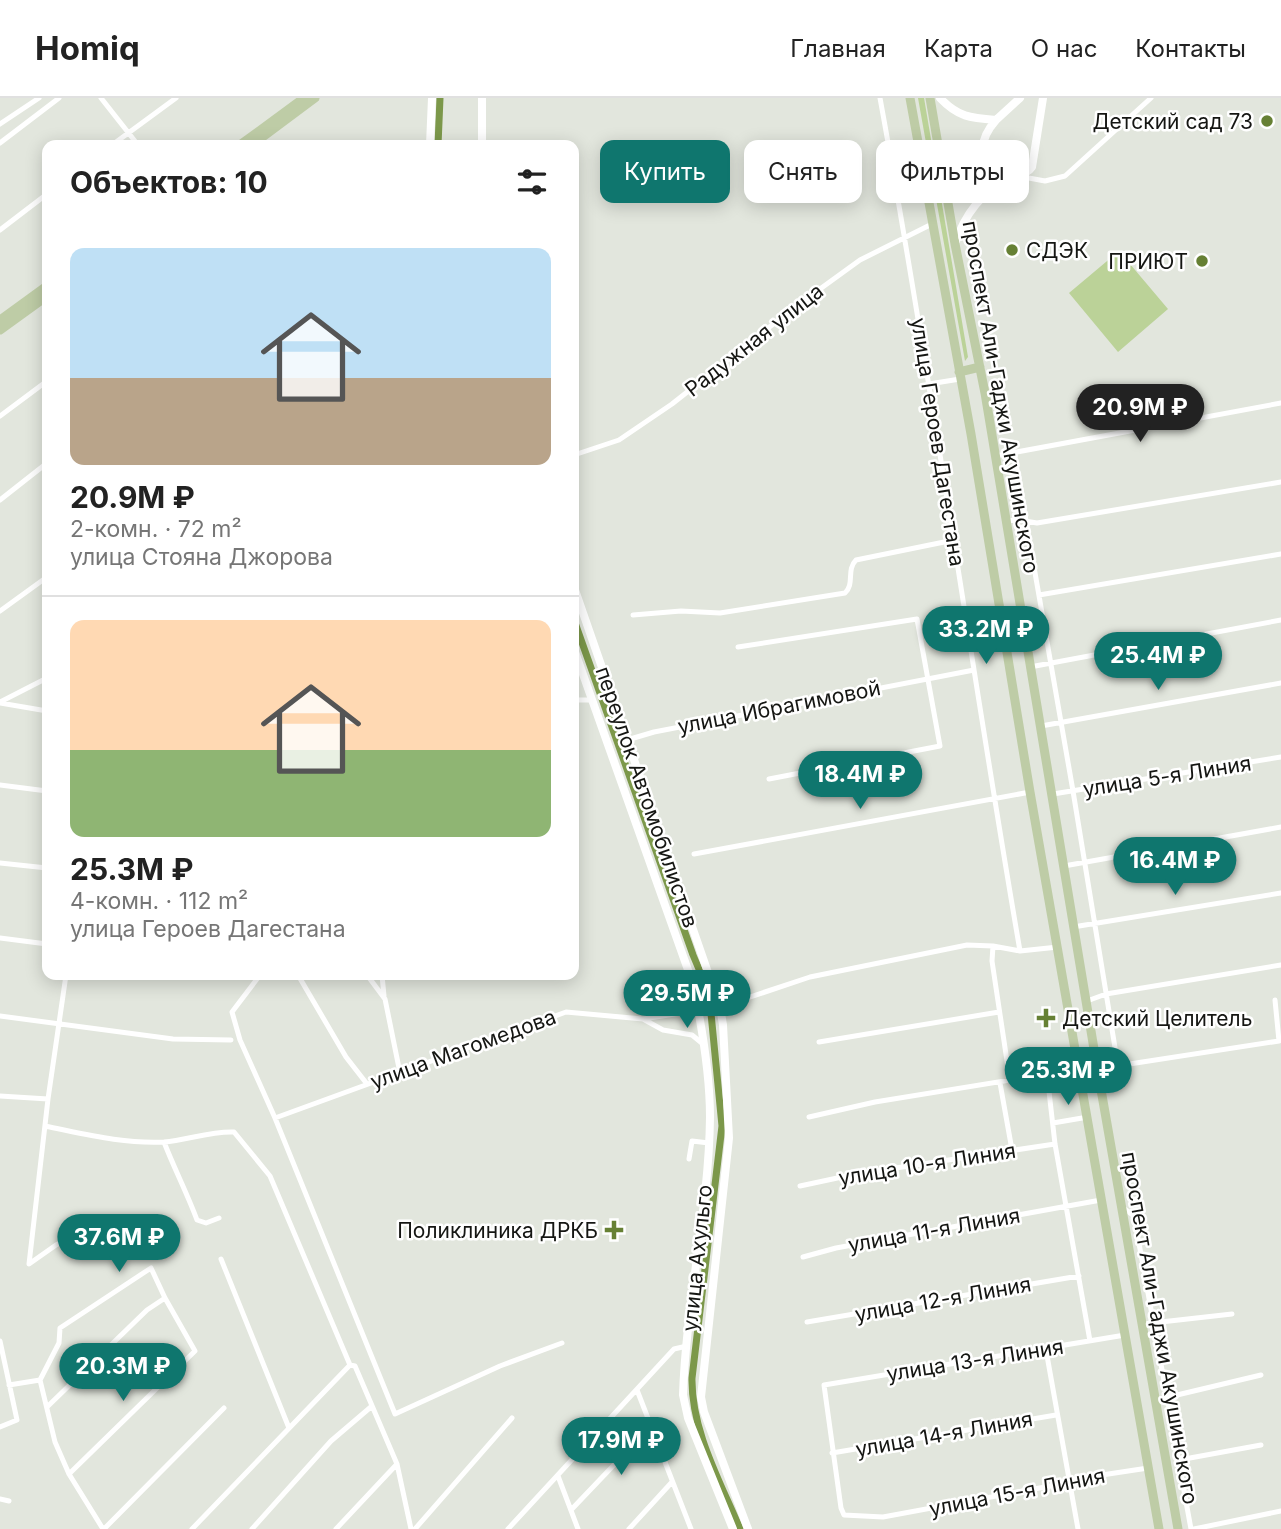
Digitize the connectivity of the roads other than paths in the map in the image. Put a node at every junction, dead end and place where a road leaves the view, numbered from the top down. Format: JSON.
{"nodes":[{"id":1,"x":39,"y":98,"type":"edge"},
{"id":2,"x":59,"y":98,"type":"edge"},
{"id":3,"x":102,"y":98,"type":"edge"},
{"id":4,"x":176,"y":98,"type":"edge"},
{"id":5,"x":304,"y":98,"type":"edge"},
{"id":6,"x":315,"y":98,"type":"edge"},
{"id":7,"x":432,"y":98,"type":"edge"},
{"id":8,"x":482,"y":98,"type":"edge"},
{"id":9,"x":880,"y":98,"type":"edge"},
{"id":10,"x":910,"y":98,"type":"edge"},
{"id":11,"x":930,"y":98,"type":"edge"},
{"id":12,"x":940,"y":98,"type":"edge"},
{"id":13,"x":1020,"y":98,"type":"edge"},
{"id":14,"x":1043,"y":98,"type":"edge"},
{"id":15,"x":1151,"y":98,"type":"edge"},
{"id":16,"x":996,"y":120,"type":"junction"},
{"id":17,"x":0,"y":124,"type":"edge"},
{"id":18,"x":128,"y":133,"type":"junction"},
{"id":19,"x":119,"y":140,"type":"edge"},
{"id":20,"x":134,"y":140,"type":"edge"},
{"id":21,"x":247,"y":140,"type":"edge"},
{"id":22,"x":259,"y":140,"type":"edge"},
{"id":23,"x":430,"y":140,"type":"edge"},
{"id":24,"x":482,"y":140,"type":"edge"},
{"id":25,"x":984,"y":140,"type":"edge"},
{"id":26,"x":0,"y":143,"type":"edge"},
{"id":27,"x":1029,"y":170,"type":"edge"},
{"id":28,"x":1029,"y":178,"type":"edge"},
{"id":29,"x":42,"y":198,"type":"edge"},
{"id":30,"x":978,"y":203,"type":"edge"},
{"id":31,"x":934,"y":223,"type":"junction"},
{"id":32,"x":0,"y":230,"type":"edge"},
{"id":33,"x":906,"y":236,"type":"junction"},
{"id":34,"x":955,"y":244,"type":"junction"},
{"id":35,"x":42,"y":290,"type":"edge"},
{"id":36,"x":42,"y":300,"type":"edge"},
{"id":37,"x":0,"y":320,"type":"edge"},
{"id":38,"x":0,"y":330,"type":"edge"},
{"id":39,"x":980,"y":368,"type":"junction"},
{"id":40,"x":959,"y":375,"type":"junction"},
{"id":41,"x":929,"y":384,"type":"junction"},
{"id":42,"x":42,"y":385,"type":"edge"},
{"id":43,"x":1281,"y":403,"type":"edge"},
{"id":44,"x":0,"y":416,"type":"edge"},
{"id":45,"x":1014,"y":452,"type":"junction"},
{"id":46,"x":579,"y":453,"type":"edge"},
{"id":47,"x":995,"y":456,"type":"junction"},
{"id":48,"x":42,"y":467,"type":"edge"},
{"id":49,"x":1281,"y":482,"type":"edge"},
{"id":50,"x":0,"y":500,"type":"edge"},
{"id":51,"x":1005,"y":521,"type":"junction"},
{"id":52,"x":1027,"y":523,"type":"junction"},
{"id":53,"x":954,"y":540,"type":"junction"},
{"id":54,"x":1281,"y":554,"type":"edge"},
{"id":55,"x":1014,"y":573,"type":"junction"},
{"id":56,"x":994,"y":577,"type":"junction"},
{"id":57,"x":42,"y":581,"type":"edge"},
{"id":58,"x":1039,"y":595,"type":"junction"},
{"id":59,"x":579,"y":601,"type":"edge"},
{"id":60,"x":0,"y":611,"type":"edge"},
{"id":61,"x":633,"y":615,"type":"dead end"},
{"id":62,"x":1281,"y":620,"type":"edge"},
{"id":63,"x":738,"y":647,"type":"dead end"},
{"id":64,"x":579,"y":663,"type":"edge"},
{"id":65,"x":1050,"y":663,"type":"junction"},
{"id":66,"x":1030,"y":667,"type":"junction"},
{"id":67,"x":974,"y":670,"type":"junction"},
{"id":68,"x":928,"y":678,"type":"junction"},
{"id":69,"x":42,"y":681,"type":"edge"},
{"id":70,"x":1281,"y":683,"type":"edge"},
{"id":71,"x":579,"y":699,"type":"edge"},
{"id":72,"x":592,"y":700,"type":"junction"},
{"id":73,"x":0,"y":703,"type":"edge"},
{"id":74,"x":42,"y":710,"type":"edge"},
{"id":75,"x":1061,"y":723,"type":"junction"},
{"id":76,"x":1041,"y":726,"type":"junction"},
{"id":77,"x":627,"y":740,"type":"junction"},
{"id":78,"x":1281,"y":757,"type":"edge"},
{"id":79,"x":769,"y":779,"type":"dead end"},
{"id":80,"x":0,"y":785,"type":"edge"},
{"id":81,"x":42,"y":790,"type":"edge"},
{"id":82,"x":1073,"y":791,"type":"junction"},
{"id":83,"x":1030,"y":792,"type":"junction"},
{"id":84,"x":1053,"y":794,"type":"junction"},
{"id":85,"x":994,"y":799,"type":"junction"},
{"id":86,"x":1281,"y":827,"type":"edge"},
{"id":87,"x":694,"y":854,"type":"dead end"},
{"id":88,"x":1084,"y":862,"type":"junction"},
{"id":89,"x":0,"y":863,"type":"edge"},
{"id":90,"x":1063,"y":866,"type":"junction"},
{"id":91,"x":42,"y":867,"type":"edge"},
{"id":92,"x":1281,"y":893,"type":"edge"},
{"id":93,"x":1095,"y":923,"type":"junction"},
{"id":94,"x":1073,"y":927,"type":"junction"},
{"id":95,"x":0,"y":938,"type":"edge"},
{"id":96,"x":42,"y":943,"type":"edge"},
{"id":97,"x":993,"y":946,"type":"junction"},
{"id":98,"x":1058,"y":947,"type":"junction"},
{"id":99,"x":1020,"y":951,"type":"junction"},
{"id":100,"x":1281,"y":965,"type":"edge"},
{"id":101,"x":65,"y":980,"type":"edge"},
{"id":102,"x":256,"y":980,"type":"edge"},
{"id":103,"x":301,"y":980,"type":"edge"},
{"id":104,"x":371,"y":980,"type":"edge"},
{"id":105,"x":383,"y":980,"type":"edge"},
{"id":106,"x":1106,"y":995,"type":"junction"},
{"id":107,"x":385,"y":999,"type":"junction"},
{"id":108,"x":1275,"y":1000,"type":"dead end"},
{"id":109,"x":1087,"y":1001,"type":"junction"},
{"id":110,"x":720,"y":1007,"type":"junction"},
{"id":111,"x":700,"y":1009,"type":"junction"},
{"id":112,"x":999,"y":1012,"type":"junction"},
{"id":113,"x":0,"y":1016,"type":"edge"},
{"id":114,"x":643,"y":1019,"type":"junction"},
{"id":115,"x":59,"y":1024,"type":"junction"},
{"id":116,"x":230,"y":1040,"type":"dead end"},
{"id":117,"x":819,"y":1042,"type":"dead end"},
{"id":118,"x":704,"y":1045,"type":"junction"},
{"id":119,"x":1118,"y":1066,"type":"junction"},
{"id":120,"x":1097,"y":1069,"type":"junction"},
{"id":121,"x":400,"y":1073,"type":"junction"},
{"id":122,"x":1010,"y":1081,"type":"junction"},
{"id":123,"x":1000,"y":1083,"type":"junction"},
{"id":124,"x":367,"y":1084,"type":"junction"},
{"id":125,"x":0,"y":1096,"type":"edge"},
{"id":126,"x":48,"y":1098,"type":"junction"},
{"id":127,"x":809,"y":1117,"type":"dead end"},
{"id":128,"x":1088,"y":1117,"type":"junction"},
{"id":129,"x":275,"y":1118,"type":"junction"},
{"id":130,"x":1053,"y":1123,"type":"junction"},
{"id":131,"x":45,"y":1126,"type":"junction"},
{"id":132,"x":164,"y":1142,"type":"junction"},
{"id":133,"x":709,"y":1143,"type":"junction"},
{"id":134,"x":1055,"y":1144,"type":"junction"},
{"id":135,"x":1012,"y":1150,"type":"junction"},
{"id":136,"x":689,"y":1159,"type":"dead end"},
{"id":137,"x":800,"y":1186,"type":"dead end"},
{"id":138,"x":1101,"y":1200,"type":"junction"},
{"id":139,"x":1066,"y":1206,"type":"junction"},
{"id":140,"x":1121,"y":1206,"type":"junction"},
{"id":141,"x":1103,"y":1211,"type":"junction"},
{"id":142,"x":219,"y":1218,"type":"dead end"},
{"id":143,"x":99,"y":1223,"type":"dead end"},
{"id":144,"x":803,"y":1257,"type":"dead end"},
{"id":145,"x":221,"y":1259,"type":"dead end"},
{"id":146,"x":1079,"y":1276,"type":"junction"},
{"id":147,"x":165,"y":1298,"type":"junction"},
{"id":148,"x":1232,"y":1314,"type":"dead end"},
{"id":149,"x":807,"y":1322,"type":"dead end"},
{"id":150,"x":1154,"y":1323,"type":"junction"},
{"id":151,"x":1143,"y":1324,"type":"junction"},
{"id":152,"x":1125,"y":1335,"type":"junction"},
{"id":153,"x":0,"y":1341,"type":"edge"},
{"id":154,"x":1090,"y":1341,"type":"junction"},
{"id":155,"x":562,"y":1343,"type":"dead end"},
{"id":156,"x":687,"y":1346,"type":"junction"},
{"id":157,"x":1046,"y":1350,"type":"junction"},
{"id":158,"x":353,"y":1366,"type":"junction"},
{"id":159,"x":1261,"y":1375,"type":"dead end"},
{"id":160,"x":40,"y":1380,"type":"junction"},
{"id":161,"x":9,"y":1385,"type":"junction"},
{"id":162,"x":637,"y":1390,"type":"junction"},
{"id":163,"x":1167,"y":1396,"type":"junction"},
{"id":164,"x":1156,"y":1400,"type":"junction"},
{"id":165,"x":372,"y":1406,"type":"junction"},
{"id":166,"x":46,"y":1408,"type":"junction"},
{"id":167,"x":224,"y":1408,"type":"dead end"},
{"id":168,"x":1056,"y":1415,"type":"junction"},
{"id":169,"x":512,"y":1418,"type":"dead end"},
{"id":170,"x":651,"y":1426,"type":"junction"},
{"id":171,"x":0,"y":1427,"type":"edge"},
{"id":172,"x":289,"y":1428,"type":"junction"},
{"id":173,"x":1261,"y":1445,"type":"dead end"},
{"id":174,"x":832,"y":1453,"type":"junction"},
{"id":175,"x":1179,"y":1460,"type":"junction"},
{"id":176,"x":397,"y":1464,"type":"junction"},
{"id":177,"x":1148,"y":1468,"type":"junction"},
{"id":178,"x":69,"y":1474,"type":"junction"},
{"id":179,"x":558,"y":1476,"type":"junction"},
{"id":180,"x":1069,"y":1480,"type":"junction"},
{"id":181,"x":672,"y":1482,"type":"junction"},
{"id":182,"x":1172,"y":1497,"type":"junction"},
{"id":183,"x":0,"y":1499,"type":"edge"},
{"id":184,"x":9,"y":1501,"type":"dead end"},
{"id":185,"x":1154,"y":1502,"type":"junction"},
{"id":186,"x":571,"y":1510,"type":"junction"},
{"id":187,"x":1281,"y":1511,"type":"edge"},
{"id":188,"x":104,"y":1529,"type":"edge"},
{"id":189,"x":192,"y":1529,"type":"edge"},
{"id":190,"x":252,"y":1529,"type":"edge"},
{"id":191,"x":336,"y":1529,"type":"edge"},
{"id":192,"x":413,"y":1529,"type":"edge"},
{"id":193,"x":508,"y":1529,"type":"edge"},
{"id":194,"x":578,"y":1529,"type":"edge"},
{"id":195,"x":629,"y":1529,"type":"edge"},
{"id":196,"x":691,"y":1529,"type":"edge"},
{"id":197,"x":733,"y":1529,"type":"edge"},
{"id":198,"x":748,"y":1529,"type":"edge"},
{"id":199,"x":1078,"y":1529,"type":"edge"},
{"id":200,"x":1159,"y":1529,"type":"edge"},
{"id":201,"x":1178,"y":1529,"type":"edge"},
{"id":202,"x":1192,"y":1529,"type":"edge"}],
"edges":[{"from":1,"to":17,"type":"street"},
{"from":2,"to":26,"type":"street"},
{"from":3,"to":18,"type":"street"},
{"from":4,"to":18,"type":"street"},
{"from":5,"to":21,"type":"main road"},
{"from":6,"to":22,"type":"main road"},
{"from":7,"to":23,"type":"main road"},
{"from":8,"to":24,"type":"main road"},
{"from":9,"to":33,"type":"street","name":"улица Героев Дагестана"},
{"from":10,"to":31,"type":"main road","name":"проспект Али-Гаджи Акушинского"},
{"from":11,"to":34,"type":"main road","name":"проспект Али-Гаджи Акушинского"},
{"from":12,"to":16,"type":"main road"},
{"from":13,"to":16,"type":"main road"},
{"from":14,"to":27,"type":"main road"},
{"from":15,"to":28,"type":"street"},
{"from":16,"to":25,"type":"main road"},
{"from":18,"to":19,"type":"street"},
{"from":18,"to":20,"type":"street"},
{"from":29,"to":32,"type":"street"},
{"from":30,"to":34,"type":"main road"},
{"from":31,"to":33,"type":"street","name":"Радужная улица"},
{"from":31,"to":40,"type":"main road","name":"проспект Али-Гаджи Акушинского"},
{"from":33,"to":41,"type":"street","name":"улица Героев Дагестана"},
{"from":33,"to":46,"type":"street","name":"Радужная улица"},
{"from":34,"to":39,"type":"main road","name":"проспект Али-Гаджи Акушинского"},
{"from":35,"to":37,"type":"main road"},
{"from":36,"to":38,"type":"main road"},
{"from":39,"to":40,"type":"main road"},
{"from":39,"to":47,"type":"main road","name":"проспект Али-Гаджи Акушинского"},
{"from":40,"to":41,"type":"street"},
{"from":40,"to":56,"type":"main road","name":"проспект Али-Гаджи Акушинского"},
{"from":41,"to":53,"type":"street","name":"улица Героев Дагестана"},
{"from":42,"to":44,"type":"street"},
{"from":43,"to":45,"type":"street"},
{"from":45,"to":47,"type":"street"},
{"from":45,"to":52,"type":"street"},
{"from":47,"to":51,"type":"main road","name":"проспект Али-Гаджи Акушинского"},
{"from":48,"to":50,"type":"street"},
{"from":49,"to":52,"type":"street"},
{"from":51,"to":52,"type":"street"},
{"from":51,"to":55,"type":"main road","name":"проспект Али-Гаджи Акушинского"},
{"from":52,"to":58,"type":"street"},
{"from":53,"to":61,"type":"street"},
{"from":53,"to":67,"type":"street","name":"улица Героев Дагестана"},
{"from":54,"to":58,"type":"street"},
{"from":55,"to":56,"type":"main road"},
{"from":55,"to":66,"type":"main road","name":"проспект Али-Гаджи Акушинского"},
{"from":56,"to":83,"type":"main road","name":"проспект Али-Гаджи Акушинского"},
{"from":57,"to":60,"type":"street"},
{"from":58,"to":65,"type":"street"},
{"from":59,"to":77,"type":"main road","name":"переулок Автомобилистов"},
{"from":62,"to":65,"type":"street"},
{"from":63,"to":68,"type":"street"},
{"from":64,"to":72,"type":"main road"},
{"from":65,"to":66,"type":"street"},
{"from":65,"to":75,"type":"street"},
{"from":66,"to":76,"type":"main road","name":"проспект Али-Гаджи Акушинского"},
{"from":67,"to":68,"type":"street","name":"улица Ибрагимовой"},
{"from":67,"to":85,"type":"street","name":"улица Героев Дагестана"},
{"from":68,"to":77,"type":"street","name":"улица Ибрагимовой"},
{"from":68,"to":79,"type":"street"},
{"from":69,"to":73,"type":"street"},
{"from":70,"to":75,"type":"street"},
{"from":71,"to":72,"type":"street"},
{"from":72,"to":111,"type":"main road"},
{"from":73,"to":74,"type":"street"},
{"from":75,"to":76,"type":"street"},
{"from":75,"to":82,"type":"street"},
{"from":76,"to":84,"type":"main road","name":"проспект Али-Гаджи Акушинского"},
{"from":77,"to":110,"type":"main road","name":"переулок Автомобилистов"},
{"from":78,"to":82,"type":"street","name":"улица 5-я Линия"},
{"from":80,"to":81,"type":"street"},
{"from":82,"to":84,"type":"street","name":"улица 5-я Линия"},
{"from":82,"to":88,"type":"street"},
{"from":83,"to":85,"type":"street"},
{"from":83,"to":98,"type":"main road","name":"проспект Али-Гаджи Акушинского"},
{"from":84,"to":90,"type":"main road","name":"проспект Али-Гаджи Акушинского"},
{"from":85,"to":87,"type":"street"},
{"from":85,"to":99,"type":"street","name":"улица Героев Дагестана"},
{"from":86,"to":88,"type":"street"},
{"from":88,"to":90,"type":"street"},
{"from":88,"to":93,"type":"street"},
{"from":89,"to":91,"type":"street"},
{"from":90,"to":94,"type":"main road","name":"проспект Али-Гаджи Акушинского"},
{"from":92,"to":93,"type":"street"},
{"from":93,"to":94,"type":"street"},
{"from":93,"to":106,"type":"street"},
{"from":94,"to":109,"type":"main road","name":"проспект Али-Гаджи Акушинского"},
{"from":95,"to":96,"type":"street"},
{"from":97,"to":99,"type":"street"},
{"from":97,"to":110,"type":"street"},
{"from":97,"to":112,"type":"street"},
{"from":98,"to":99,"type":"street"},
{"from":98,"to":128,"type":"main road","name":"проспект Али-Гаджи Акушинского"},
{"from":100,"to":106,"type":"street"},
{"from":101,"to":115,"type":"street"},
{"from":102,"to":129,"type":"street"},
{"from":103,"to":124,"type":"street"},
{"from":104,"to":107,"type":"street"},
{"from":105,"to":107,"type":"street"},
{"from":106,"to":109,"type":"street"},
{"from":106,"to":119,"type":"street"},
{"from":107,"to":121,"type":"street"},
{"from":108,"to":119,"type":"street"},
{"from":109,"to":120,"type":"main road","name":"проспект Али-Гаджи Акушинского"},
{"from":110,"to":111,"type":"street","name":"улица Магомедова"},
{"from":110,"to":198,"type":"main road","name":"переулок Автомобилистов"},
{"from":111,"to":114,"type":"street","name":"улица Магомедова"},
{"from":111,"to":118,"type":"main road","name":"улица Ахульго"},
{"from":112,"to":117,"type":"street"},
{"from":112,"to":122,"type":"street"},
{"from":113,"to":115,"type":"street"},
{"from":114,"to":118,"type":"street"},
{"from":114,"to":121,"type":"street","name":"улица Магомедова"},
{"from":115,"to":116,"type":"street"},
{"from":115,"to":126,"type":"street"},
{"from":118,"to":133,"type":"main road","name":"улица Ахульго"},
{"from":119,"to":120,"type":"street"},
{"from":120,"to":140,"type":"main road","name":"проспект Али-Гаджи Акушинского"},
{"from":121,"to":124,"type":"street","name":"улица Магомедова"},
{"from":122,"to":123,"type":"street"},
{"from":122,"to":130,"type":"street"},
{"from":123,"to":127,"type":"street"},
{"from":123,"to":135,"type":"street"},
{"from":124,"to":129,"type":"street","name":"улица Магомедова"},
{"from":125,"to":126,"type":"street"},
{"from":126,"to":131,"type":"street"},
{"from":128,"to":130,"type":"street"},
{"from":128,"to":138,"type":"main road","name":"проспект Али-Гаджи Акушинского"},
{"from":129,"to":155,"type":"street"},
{"from":130,"to":134,"type":"street"},
{"from":131,"to":132,"type":"street"},
{"from":131,"to":143,"type":"street"},
{"from":132,"to":142,"type":"street"},
{"from":132,"to":158,"type":"street"},
{"from":133,"to":136,"type":"street"},
{"from":133,"to":156,"type":"main road","name":"улица Ахульго"},
{"from":134,"to":135,"type":"street","name":"улица 10-я Линия"},
{"from":134,"to":139,"type":"street"},
{"from":135,"to":137,"type":"street","name":"улица 10-я Линия"},
{"from":138,"to":139,"type":"street","name":"улица 11-я Линия"},
{"from":138,"to":141,"type":"main road","name":"проспект Али-Гаджи Акушинского"},
{"from":139,"to":144,"type":"street","name":"улица 11-я Линия"},
{"from":139,"to":146,"type":"street"},
{"from":140,"to":141,"type":"main road"},
{"from":140,"to":150,"type":"street"},
{"from":140,"to":151,"type":"main road","name":"проспект Али-Гаджи Акушинского"},
{"from":141,"to":152,"type":"main road","name":"проспект Али-Гаджи Акушинского"},
{"from":145,"to":172,"type":"street"},
{"from":146,"to":149,"type":"street","name":"улица 12-я Линия"},
{"from":146,"to":154,"type":"street"},
{"from":147,"to":160,"type":"street"},
{"from":147,"to":166,"type":"street"},
{"from":147,"to":178,"type":"street"},
{"from":148,"to":150,"type":"street"},
{"from":150,"to":151,"type":"street"},
{"from":150,"to":163,"type":"street"},
{"from":151,"to":164,"type":"main road","name":"проспект Али-Гаджи Акушинского"},
{"from":152,"to":154,"type":"street","name":"улица 13-я Линия"},
{"from":152,"to":177,"type":"main road","name":"проспект Али-Гаджи Акушинского"},
{"from":153,"to":161,"type":"street"},
{"from":154,"to":157,"type":"street","name":"улица 13-я Линия"},
{"from":156,"to":162,"type":"street"},
{"from":156,"to":197,"type":"main road","name":"улица Ахульго"},
{"from":157,"to":168,"type":"street"},
{"from":157,"to":174,"type":"street","name":"улица 13-я Линия"},
{"from":158,"to":165,"type":"street"},
{"from":158,"to":172,"type":"street"},
{"from":159,"to":163,"type":"street"},
{"from":160,"to":161,"type":"street"},
{"from":160,"to":166,"type":"street"},
{"from":161,"to":171,"type":"street"},
{"from":162,"to":170,"type":"street"},
{"from":162,"to":179,"type":"street"},
{"from":163,"to":164,"type":"street"},
{"from":163,"to":175,"type":"street"},
{"from":164,"to":182,"type":"main road","name":"проспект Али-Гаджи Акушинского"},
{"from":165,"to":176,"type":"street"},
{"from":165,"to":190,"type":"street"},
{"from":166,"to":178,"type":"street"},
{"from":167,"to":188,"type":"street"},
{"from":168,"to":174,"type":"street","name":"улица 14-я Линия"},
{"from":168,"to":180,"type":"street"},
{"from":169,"to":192,"type":"street"},
{"from":170,"to":181,"type":"street"},
{"from":170,"to":186,"type":"street"},
{"from":172,"to":189,"type":"street"},
{"from":173,"to":175,"type":"street"},
{"from":174,"to":180,"type":"street","name":"улица 15-я Линия"},
{"from":175,"to":202,"type":"street"},
{"from":176,"to":191,"type":"street"},
{"from":176,"to":192,"type":"street"},
{"from":177,"to":180,"type":"street","name":"улица 15-я Линия"},
{"from":177,"to":185,"type":"main road","name":"проспект Али-Гаджи Акушинского"},
{"from":178,"to":188,"type":"street"},
{"from":179,"to":186,"type":"street"},
{"from":179,"to":193,"type":"street"},
{"from":180,"to":199,"type":"street"},
{"from":181,"to":195,"type":"street"},
{"from":181,"to":196,"type":"street"},
{"from":182,"to":185,"type":"main road"},
{"from":182,"to":201,"type":"main road","name":"проспект Али-Гаджи Акушинского"},
{"from":183,"to":184,"type":"street"},
{"from":185,"to":200,"type":"main road","name":"проспект Али-Гаджи Акушинского"},
{"from":186,"to":194,"type":"street"},
{"from":187,"to":202,"type":"street"}]}
